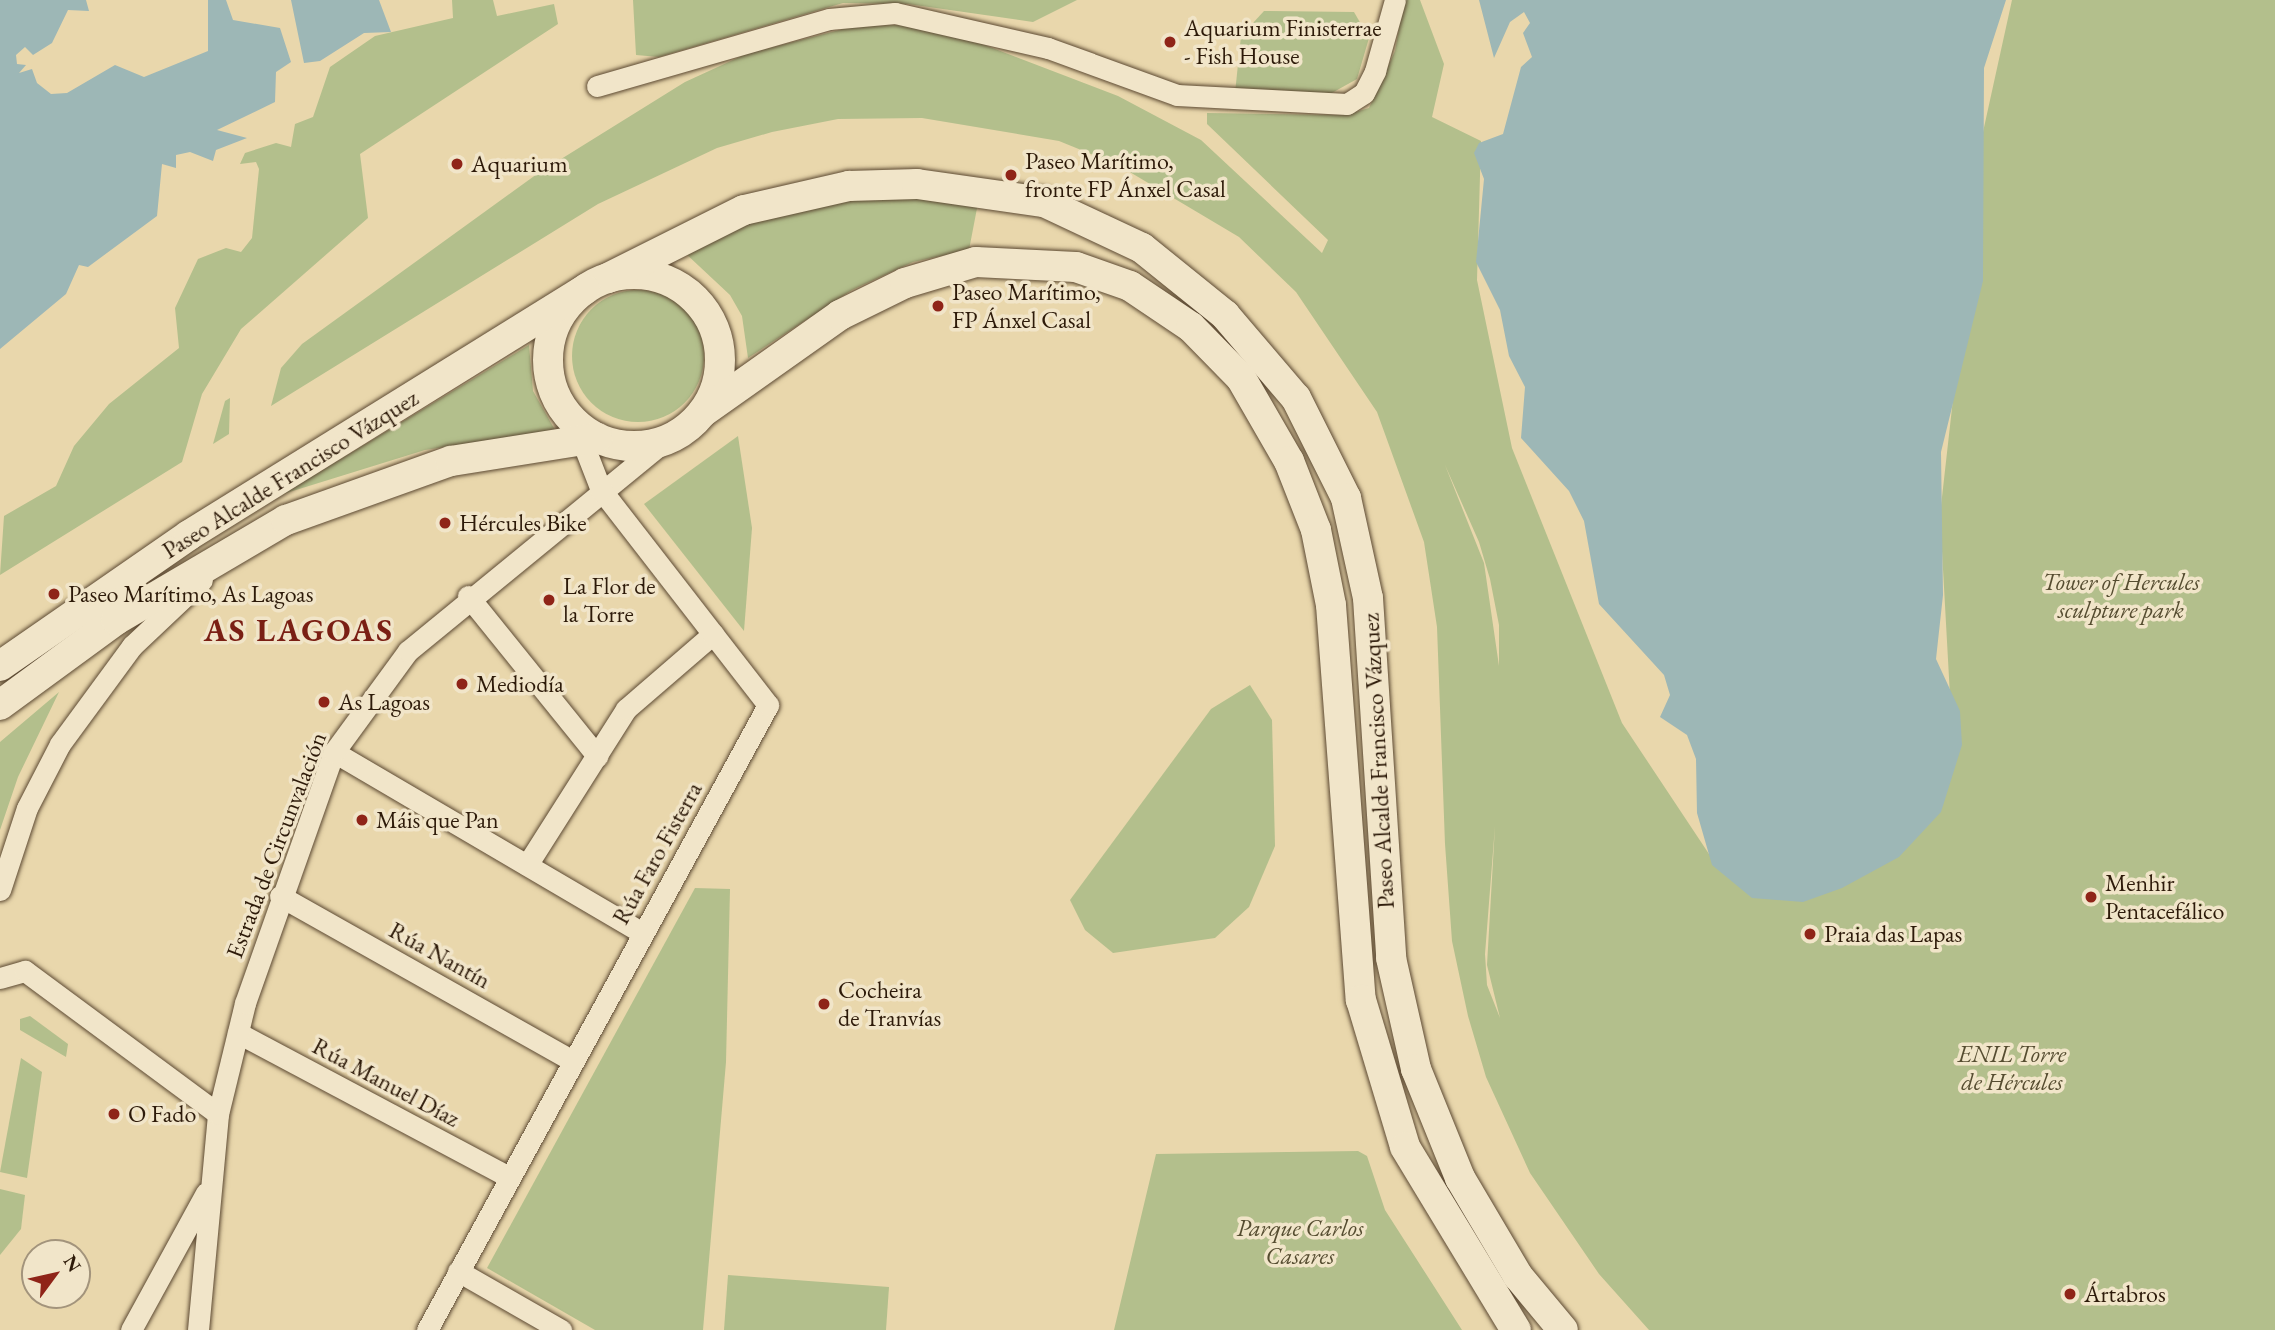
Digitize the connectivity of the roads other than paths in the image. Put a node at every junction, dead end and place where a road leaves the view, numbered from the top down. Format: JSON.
{"nodes":[{"id":1,"x":1395,"y":0,"type":"edge"},
{"id":2,"x":597,"y":86,"type":"dead end"},
{"id":3,"x":596,"y":283,"type":"junction"},
{"id":4,"x":703,"y":412,"type":"junction"},
{"id":5,"x":584,"y":434,"type":"junction"},
{"id":6,"x":666,"y":440,"type":"junction"},
{"id":7,"x":601,"y":490,"type":"junction"},
{"id":8,"x":235,"y":547,"type":"junction"},
{"id":9,"x":468,"y":596,"type":"junction"},
{"id":10,"x":713,"y":634,"type":"junction"},
{"id":11,"x":0,"y":666,"type":"edge"},
{"id":12,"x":0,"y":705,"type":"edge"},
{"id":13,"x":334,"y":752,"type":"junction"},
{"id":14,"x":597,"y":756,"type":"junction"},
{"id":15,"x":527,"y":865,"type":"junction"},
{"id":16,"x":0,"y":890,"type":"edge"},
{"id":17,"x":280,"y":895,"type":"junction"},
{"id":18,"x":643,"y":933,"type":"junction"},
{"id":19,"x":0,"y":978,"type":"edge"},
{"id":20,"x":238,"y":1033,"type":"junction"},
{"id":21,"x":573,"y":1061,"type":"junction"},
{"id":22,"x":218,"y":1114,"type":"junction"},
{"id":23,"x":509,"y":1177,"type":"junction"},
{"id":24,"x":210,"y":1185,"type":"junction"},
{"id":25,"x":458,"y":1271,"type":"junction"},
{"id":26,"x":131,"y":1330,"type":"edge"},
{"id":27,"x":198,"y":1330,"type":"edge"},
{"id":28,"x":427,"y":1330,"type":"edge"},
{"id":29,"x":561,"y":1330,"type":"edge"},
{"id":30,"x":1516,"y":1330,"type":"edge"},
{"id":31,"x":1563,"y":1330,"type":"edge"}],
"edges":[{"from":1,"to":2,"type":"street"},
{"from":3,"to":4,"type":"main road"},
{"from":3,"to":5,"type":"main road"},
{"from":3,"to":11,"type":"main road","name":"Paseo Alcalde Francisco Vázquez"},
{"from":3,"to":31,"type":"main road","name":"Paseo Alcalde Francisco Vázquez"},
{"from":4,"to":6,"type":"main road"},
{"from":4,"to":30,"type":"main road","name":"Paseo Alcalde Francisco Vázquez"},
{"from":5,"to":6,"type":"main road"},
{"from":5,"to":7,"type":"street","name":"Rúa Faro Fisterra"},
{"from":5,"to":8,"type":"main road","name":"Paseo Alcalde Francisco Vázquez"},
{"from":6,"to":7,"type":"street","name":"Estrada de Circunvalación"},
{"from":7,"to":9,"type":"street","name":"Estrada de Circunvalación"},
{"from":7,"to":10,"type":"street","name":"Rúa Faro Fisterra"},
{"from":8,"to":12,"type":"main road","name":"Paseo Alcalde Francisco Vázquez"},
{"from":8,"to":16,"type":"street","name":"Paseo Alcalde Francisco Vázquez"},
{"from":9,"to":13,"type":"street","name":"Estrada de Circunvalación"},
{"from":9,"to":14,"type":"street"},
{"from":10,"to":14,"type":"street"},
{"from":10,"to":18,"type":"street","name":"Rúa Faro Fisterra"},
{"from":13,"to":15,"type":"street"},
{"from":13,"to":17,"type":"street","name":"Estrada de Circunvalación"},
{"from":14,"to":15,"type":"street"},
{"from":15,"to":18,"type":"street"},
{"from":17,"to":20,"type":"street","name":"Estrada de Circunvalación"},
{"from":17,"to":21,"type":"street","name":"Rúa Nantín"},
{"from":18,"to":21,"type":"street","name":"Rúa Faro Fisterra"},
{"from":19,"to":22,"type":"street"},
{"from":20,"to":22,"type":"street","name":"Estrada de Circunvalación"},
{"from":20,"to":23,"type":"street","name":"Rúa Manuel Díaz"},
{"from":21,"to":23,"type":"street","name":"Rúa Faro Fisterra"},
{"from":22,"to":24,"type":"street","name":"Estrada de Circunvalación"},
{"from":23,"to":25,"type":"street","name":"Rúa Faro Fisterra"},
{"from":24,"to":26,"type":"street"},
{"from":24,"to":27,"type":"street","name":"Estrada de Circunvalación"},
{"from":25,"to":28,"type":"street","name":"Rúa Faro Fisterra"},
{"from":25,"to":29,"type":"street"}]}
